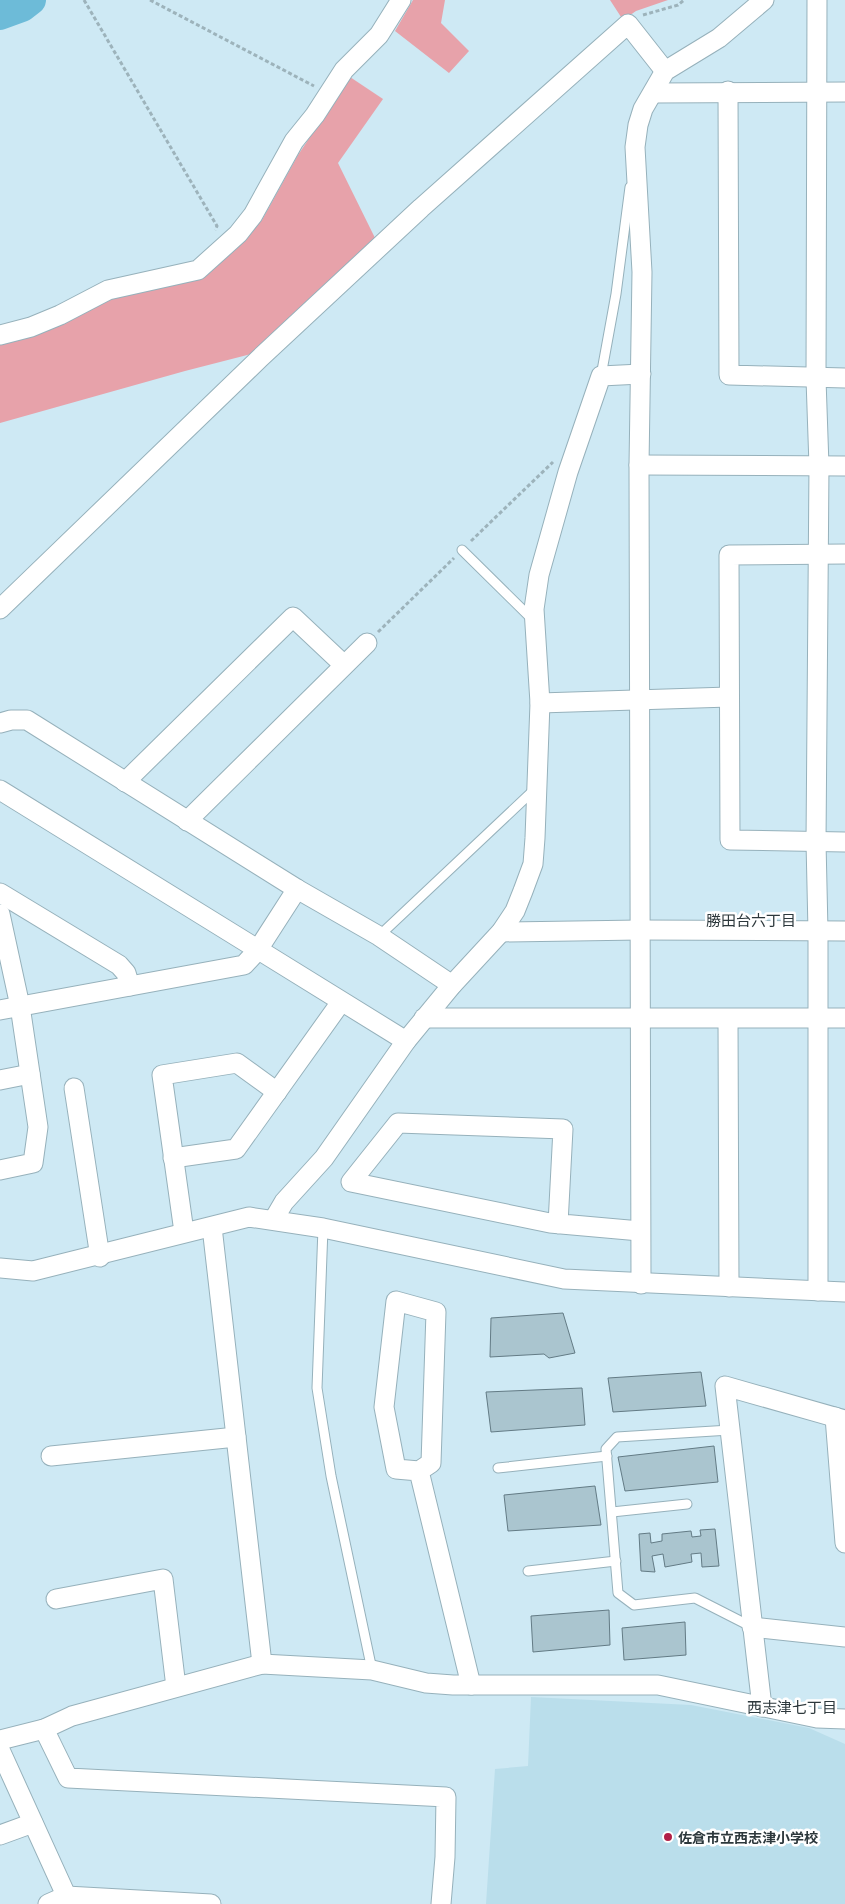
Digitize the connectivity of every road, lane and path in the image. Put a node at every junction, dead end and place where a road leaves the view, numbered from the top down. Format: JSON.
{"nodes":[{"id":1,"x":84,"y":0,"type":"edge"},
{"id":2,"x":150,"y":0,"type":"edge"},
{"id":3,"x":401,"y":0,"type":"edge"},
{"id":4,"x":684,"y":0,"type":"edge"},
{"id":5,"x":764,"y":0,"type":"edge"},
{"id":6,"x":817,"y":0,"type":"edge"},
{"id":7,"x":628,"y":24,"type":"junction"},
{"id":8,"x":665,"y":71,"type":"junction"},
{"id":9,"x":728,"y":92,"type":"junction"},
{"id":10,"x":818,"y":92,"type":"junction"},
{"id":11,"x":845,"y":92,"type":"edge"},
{"id":12,"x":328,"y":93,"type":"junction"},
{"id":13,"x":654,"y":93,"type":"junction"},
{"id":14,"x":635,"y":147,"type":"junction"},
{"id":15,"x":214,"y":232,"type":"dead end"},
{"id":16,"x":0,"y":335,"type":"edge"},
{"id":17,"x":640,"y":374,"type":"junction"},
{"id":18,"x":601,"y":376,"type":"junction"},
{"id":19,"x":845,"y":378,"type":"edge"},
{"id":20,"x":816,"y":379,"type":"junction"},
{"id":21,"x":554,"y":461,"type":"dead end"},
{"id":22,"x":639,"y":465,"type":"junction"},
{"id":23,"x":818,"y":466,"type":"junction"},
{"id":24,"x":845,"y":466,"type":"edge"},
{"id":25,"x":462,"y":550,"type":"junction"},
{"id":26,"x":816,"y":554,"type":"junction"},
{"id":27,"x":845,"y":554,"type":"edge"},
{"id":28,"x":0,"y":609,"type":"edge"},
{"id":29,"x":534,"y":622,"type":"junction"},
{"id":30,"x":367,"y":643,"type":"joint"},
{"id":31,"x":344,"y":665,"type":"junction"},
{"id":32,"x":729,"y":697,"type":"junction"},
{"id":33,"x":639,"y":700,"type":"junction"},
{"id":34,"x":540,"y":703,"type":"junction"},
{"id":35,"x":4,"y":718,"type":"edge"},
{"id":36,"x":125,"y":782,"type":"junction"},
{"id":37,"x":536,"y":788,"type":"junction"},
{"id":38,"x":0,"y":790,"type":"edge"},
{"id":39,"x":187,"y":821,"type":"junction"},
{"id":40,"x":816,"y":842,"type":"junction"},
{"id":41,"x":845,"y":842,"type":"edge"},
{"id":42,"x":297,"y":889,"type":"junction"},
{"id":43,"x":0,"y":893,"type":"edge"},
{"id":44,"x":0,"y":914,"type":"edge"},
{"id":45,"x":640,"y":930,"type":"junction"},
{"id":46,"x":818,"y":931,"type":"junction"},
{"id":47,"x":845,"y":931,"type":"edge"},
{"id":48,"x":500,"y":932,"type":"junction"},
{"id":49,"x":379,"y":936,"type":"junction"},
{"id":50,"x":258,"y":951,"type":"junction"},
{"id":51,"x":452,"y":985,"type":"junction"},
{"id":52,"x":130,"y":986,"type":"junction"},
{"id":53,"x":341,"y":1002,"type":"junction"},
{"id":54,"x":20,"y":1006,"type":"junction"},
{"id":55,"x":0,"y":1010,"type":"edge"},
{"id":56,"x":424,"y":1018,"type":"junction"},
{"id":57,"x":817,"y":1018,"type":"junction"},
{"id":58,"x":845,"y":1018,"type":"edge"},
{"id":59,"x":728,"y":1019,"type":"junction"},
{"id":60,"x":639,"y":1020,"type":"junction"},
{"id":61,"x":406,"y":1041,"type":"junction"},
{"id":62,"x":30,"y":1074,"type":"junction"},
{"id":63,"x":0,"y":1080,"type":"edge"},
{"id":64,"x":74,"y":1088,"type":"dead end"},
{"id":65,"x":277,"y":1092,"type":"junction"},
{"id":66,"x":173,"y":1158,"type":"junction"},
{"id":67,"x":0,"y":1170,"type":"edge"},
{"id":68,"x":274,"y":1219,"type":"junction"},
{"id":69,"x":558,"y":1224,"type":"junction"},
{"id":70,"x":212,"y":1227,"type":"junction"},
{"id":71,"x":323,"y":1228,"type":"junction"},
{"id":72,"x":640,"y":1231,"type":"junction"},
{"id":73,"x":184,"y":1232,"type":"junction"},
{"id":74,"x":100,"y":1257,"type":"junction"},
{"id":75,"x":0,"y":1268,"type":"edge"},
{"id":76,"x":641,"y":1284,"type":"junction"},
{"id":77,"x":729,"y":1287,"type":"junction"},
{"id":78,"x":818,"y":1291,"type":"junction"},
{"id":79,"x":845,"y":1292,"type":"edge"},
{"id":80,"x":840,"y":1419,"type":"edge"},
{"id":81,"x":730,"y":1430,"type":"junction"},
{"id":82,"x":236,"y":1437,"type":"junction"},
{"id":83,"x":50,"y":1456,"type":"dead end"},
{"id":84,"x":607,"y":1456,"type":"junction"},
{"id":85,"x":498,"y":1468,"type":"dead end"},
{"id":86,"x":418,"y":1470,"type":"junction"},
{"id":87,"x":688,"y":1504,"type":"dead end"},
{"id":88,"x":612,"y":1512,"type":"junction"},
{"id":89,"x":845,"y":1543,"type":"edge"},
{"id":90,"x":616,"y":1561,"type":"junction"},
{"id":91,"x":528,"y":1571,"type":"dead end"},
{"id":92,"x":56,"y":1598,"type":"dead end"},
{"id":93,"x":752,"y":1627,"type":"junction"},
{"id":94,"x":845,"y":1637,"type":"edge"},
{"id":95,"x":262,"y":1664,"type":"junction"},
{"id":96,"x":372,"y":1670,"type":"junction"},
{"id":97,"x":471,"y":1685,"type":"junction"},
{"id":98,"x":176,"y":1687,"type":"junction"},
{"id":99,"x":762,"y":1707,"type":"junction"},
{"id":100,"x":845,"y":1719,"type":"edge"},
{"id":101,"x":44,"y":1730,"type":"junction"},
{"id":102,"x":0,"y":1740,"type":"edge"},
{"id":103,"x":0,"y":1750,"type":"edge"},
{"id":104,"x":33,"y":1823,"type":"junction"},
{"id":105,"x":0,"y":1835,"type":"edge"},
{"id":106,"x":68,"y":1900,"type":"edge"},
{"id":107,"x":48,"y":1904,"type":"edge"},
{"id":108,"x":210,"y":1904,"type":"edge"},
{"id":109,"x":441,"y":1904,"type":"edge"}],
"edges":[{"from":1,"to":15,"type":"path"},
{"from":2,"to":12,"type":"path"},
{"from":3,"to":12,"type":"street"},
{"from":4,"to":7,"type":"path"},
{"from":5,"to":8,"type":"street"},
{"from":6,"to":10,"type":"street"},
{"from":7,"to":8,"type":"street"},
{"from":7,"to":28,"type":"street"},
{"from":8,"to":13,"type":"street"},
{"from":9,"to":10,"type":"street"},
{"from":9,"to":13,"type":"street"},
{"from":9,"to":20,"type":"street"},
{"from":10,"to":11,"type":"street"},
{"from":10,"to":20,"type":"street"},
{"from":12,"to":16,"type":"street"},
{"from":13,"to":14,"type":"street"},
{"from":14,"to":17,"type":"street"},
{"from":14,"to":18,"type":"lane"},
{"from":17,"to":18,"type":"street"},
{"from":17,"to":22,"type":"street"},
{"from":18,"to":29,"type":"street"},
{"from":19,"to":20,"type":"street"},
{"from":20,"to":23,"type":"street"},
{"from":21,"to":25,"type":"path"},
{"from":22,"to":23,"type":"street"},
{"from":22,"to":33,"type":"street"},
{"from":23,"to":24,"type":"street"},
{"from":23,"to":26,"type":"street"},
{"from":25,"to":29,"type":"lane"},
{"from":25,"to":30,"type":"path"},
{"from":26,"to":27,"type":"street"},
{"from":26,"to":32,"type":"street"},
{"from":26,"to":40,"type":"street"},
{"from":29,"to":34,"type":"street"},
{"from":30,"to":31,"type":"street"},
{"from":31,"to":36,"type":"street"},
{"from":31,"to":39,"type":"street"},
{"from":32,"to":33,"type":"street"},
{"from":32,"to":40,"type":"street"},
{"from":33,"to":34,"type":"street"},
{"from":33,"to":45,"type":"street"},
{"from":34,"to":37,"type":"street"},
{"from":35,"to":36,"type":"street"},
{"from":36,"to":39,"type":"street"},
{"from":37,"to":48,"type":"street"},
{"from":37,"to":49,"type":"lane"},
{"from":38,"to":50,"type":"street"},
{"from":39,"to":42,"type":"street"},
{"from":40,"to":41,"type":"street"},
{"from":40,"to":46,"type":"street"},
{"from":42,"to":49,"type":"street"},
{"from":42,"to":50,"type":"street"},
{"from":43,"to":52,"type":"street"},
{"from":44,"to":54,"type":"street"},
{"from":45,"to":46,"type":"street"},
{"from":45,"to":48,"type":"street"},
{"from":45,"to":60,"type":"street"},
{"from":46,"to":47,"type":"street"},
{"from":46,"to":57,"type":"street"},
{"from":48,"to":51,"type":"street"},
{"from":49,"to":51,"type":"street"},
{"from":50,"to":52,"type":"street"},
{"from":50,"to":53,"type":"street"},
{"from":51,"to":56,"type":"street"},
{"from":52,"to":54,"type":"street"},
{"from":53,"to":61,"type":"street"},
{"from":53,"to":65,"type":"street"},
{"from":54,"to":55,"type":"street"},
{"from":54,"to":62,"type":"street"},
{"from":56,"to":60,"type":"street"},
{"from":56,"to":61,"type":"street"},
{"from":57,"to":58,"type":"street"},
{"from":57,"to":59,"type":"street"},
{"from":57,"to":78,"type":"street"},
{"from":59,"to":60,"type":"street"},
{"from":59,"to":77,"type":"street"},
{"from":60,"to":72,"type":"street"},
{"from":61,"to":68,"type":"street"},
{"from":62,"to":63,"type":"street"},
{"from":62,"to":67,"type":"street"},
{"from":64,"to":74,"type":"street"},
{"from":65,"to":66,"type":"street"},
{"from":65,"to":66,"type":"street"},
{"from":66,"to":73,"type":"street"},
{"from":68,"to":70,"type":"street"},
{"from":68,"to":71,"type":"street"},
{"from":69,"to":69,"type":"street"},
{"from":69,"to":72,"type":"street"},
{"from":70,"to":73,"type":"street"},
{"from":70,"to":82,"type":"street"},
{"from":71,"to":76,"type":"street"},
{"from":71,"to":96,"type":"lane"},
{"from":72,"to":76,"type":"street"},
{"from":73,"to":74,"type":"street"},
{"from":74,"to":75,"type":"street"},
{"from":76,"to":77,"type":"street"},
{"from":77,"to":78,"type":"street"},
{"from":78,"to":79,"type":"street"},
{"from":80,"to":81,"type":"street"},
{"from":80,"to":89,"type":"street"},
{"from":81,"to":84,"type":"lane"},
{"from":81,"to":93,"type":"street"},
{"from":82,"to":83,"type":"street"},
{"from":82,"to":95,"type":"street"},
{"from":84,"to":85,"type":"lane"},
{"from":84,"to":88,"type":"lane"},
{"from":86,"to":86,"type":"street"},
{"from":86,"to":97,"type":"street"},
{"from":87,"to":88,"type":"lane"},
{"from":88,"to":90,"type":"lane"},
{"from":90,"to":91,"type":"lane"},
{"from":90,"to":93,"type":"lane"},
{"from":92,"to":98,"type":"street"},
{"from":93,"to":94,"type":"street"},
{"from":93,"to":99,"type":"street"},
{"from":95,"to":96,"type":"street"},
{"from":95,"to":98,"type":"street"},
{"from":96,"to":97,"type":"street"},
{"from":97,"to":99,"type":"street"},
{"from":98,"to":101,"type":"street"},
{"from":99,"to":100,"type":"street"},
{"from":101,"to":102,"type":"street"},
{"from":101,"to":109,"type":"street"},
{"from":103,"to":104,"type":"street"},
{"from":104,"to":105,"type":"street"},
{"from":104,"to":106,"type":"street"},
{"from":106,"to":107,"type":"street"},
{"from":106,"to":108,"type":"street"}]}
